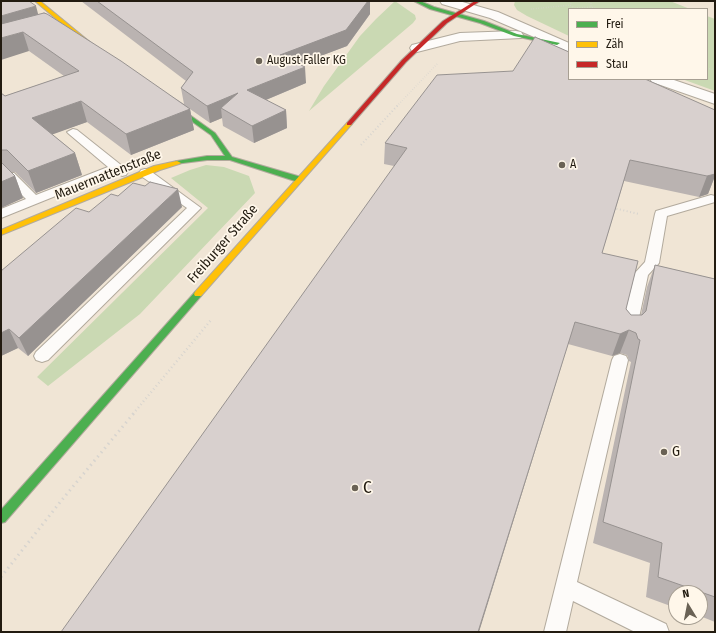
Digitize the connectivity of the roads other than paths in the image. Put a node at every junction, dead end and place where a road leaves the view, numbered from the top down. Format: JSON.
{"nodes":[{"id":1,"x":37,"y":1,"type":"edge"},
{"id":2,"x":416,"y":1,"type":"edge"},
{"id":3,"x":446,"y":1,"type":"edge"},
{"id":4,"x":473,"y":4,"type":"edge"},
{"id":5,"x":456,"y":15,"type":"junction"},
{"id":6,"x":64,"y":23,"type":"junction"},
{"id":7,"x":52,"y":26,"type":"edge"},
{"id":8,"x":516,"y":35,"type":"junction"},
{"id":9,"x":563,"y":46,"type":"edge"},
{"id":10,"x":417,"y":48,"type":"junction"},
{"id":11,"x":100,"y":52,"type":"edge"},
{"id":12,"x":660,"y":80,"type":"edge"},
{"id":13,"x":162,"y":98,"type":"edge"},
{"id":14,"x":715,"y":99,"type":"edge"},
{"id":15,"x":74,"y":132,"type":"dead end"},
{"id":16,"x":230,"y":158,"type":"junction"},
{"id":17,"x":116,"y":168,"type":"junction"},
{"id":18,"x":145,"y":173,"type":"junction"},
{"id":19,"x":10,"y":176,"type":"edge"},
{"id":20,"x":131,"y":179,"type":"junction"},
{"id":21,"x":298,"y":179,"type":"junction"},
{"id":22,"x":711,"y":199,"type":"dead end"},
{"id":23,"x":35,"y":201,"type":"junction"},
{"id":24,"x":1,"y":214,"type":"edge"},
{"id":25,"x":1,"y":233,"type":"edge"},
{"id":26,"x":628,"y":332,"type":"edge"},
{"id":27,"x":42,"y":356,"type":"dead end"},
{"id":28,"x":620,"y":360,"type":"dead end"},
{"id":29,"x":1,"y":518,"type":"edge"},
{"id":30,"x":566,"y":587,"type":"junction"},
{"id":31,"x":556,"y":632,"type":"edge"},
{"id":32,"x":658,"y":632,"type":"edge"}],
"edges":[{"from":1,"to":6,"type":"street"},
{"from":2,"to":5,"type":"street"},
{"from":3,"to":4,"type":"street"},
{"from":4,"to":5,"type":"street","name":"Freiburger Straße"},
{"from":4,"to":9,"type":"street"},
{"from":5,"to":8,"type":"street"},
{"from":5,"to":10,"type":"street","name":"Freiburger Straße"},
{"from":6,"to":7,"type":"lane"},
{"from":6,"to":11,"type":"street"},
{"from":8,"to":9,"type":"street"},
{"from":8,"to":10,"type":"street"},
{"from":10,"to":21,"type":"street","name":"Freiburger Straße"},
{"from":12,"to":14,"type":"street"},
{"from":13,"to":16,"type":"street"},
{"from":15,"to":17,"type":"lane"},
{"from":16,"to":18,"type":"street","name":"Mauermattenstraße"},
{"from":16,"to":21,"type":"street","name":"Mauermattenstraße"},
{"from":17,"to":20,"type":"lane"},
{"from":17,"to":23,"type":"lane"},
{"from":18,"to":20,"type":"street","name":"Mauermattenstraße"},
{"from":18,"to":27,"type":"lane"},
{"from":19,"to":23,"type":"lane"},
{"from":20,"to":25,"type":"street","name":"Mauermattenstraße"},
{"from":21,"to":29,"type":"street","name":"Freiburger Straße"},
{"from":22,"to":26,"type":"lane"},
{"from":23,"to":24,"type":"lane"},
{"from":28,"to":30,"type":"lane"},
{"from":30,"to":31,"type":"lane"},
{"from":30,"to":32,"type":"lane"}]}
